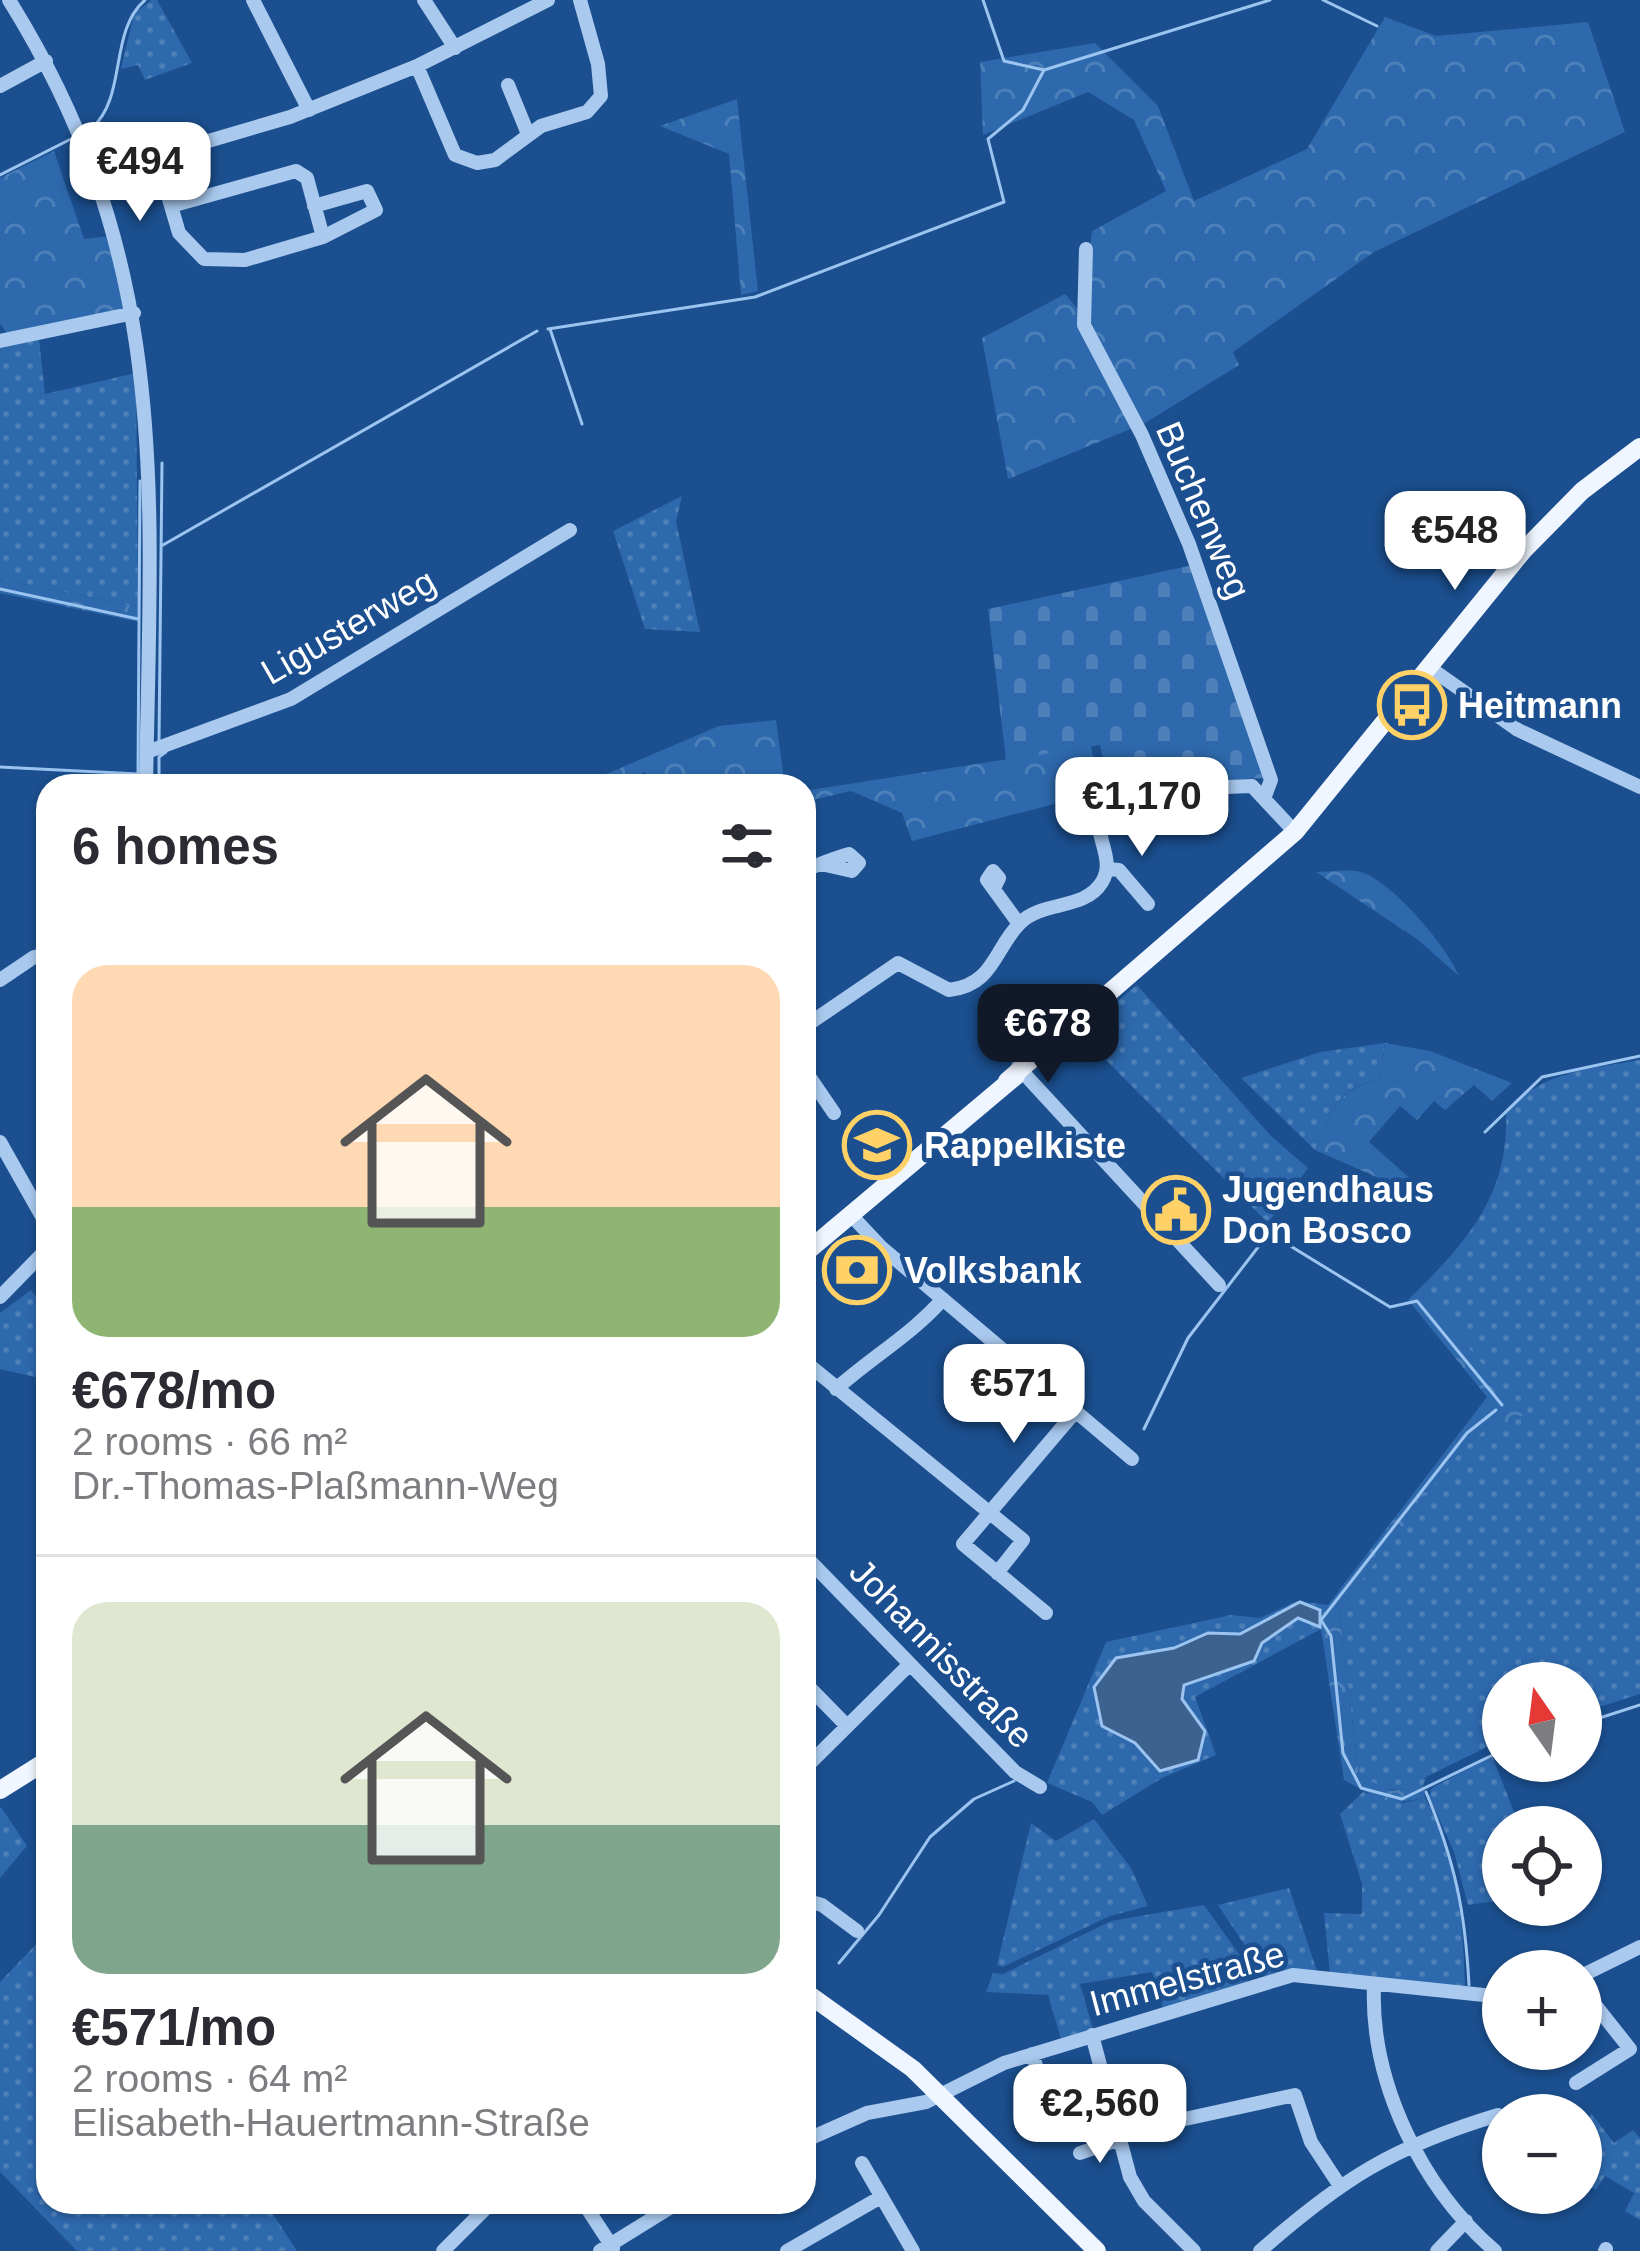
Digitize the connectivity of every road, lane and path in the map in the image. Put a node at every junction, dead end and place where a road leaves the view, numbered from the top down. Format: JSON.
{"nodes":[{"id":1,"x":9,"y":0,"type":"edge"},
{"id":2,"x":253,"y":0,"type":"edge"},
{"id":3,"x":424,"y":0,"type":"edge"},
{"id":4,"x":548,"y":0,"type":"edge"},
{"id":5,"x":580,"y":0,"type":"edge"},
{"id":6,"x":455,"y":48,"type":"junction"},
{"id":7,"x":46,"y":61,"type":"junction"},
{"id":8,"x":417,"y":66,"type":"junction"},
{"id":9,"x":508,"y":85,"type":"dead end"},
{"id":10,"x":0,"y":86,"type":"edge"},
{"id":11,"x":309,"y":110,"type":"junction"},
{"id":12,"x":528,"y":134,"type":"junction"},
{"id":13,"x":155,"y":154,"type":"junction"},
{"id":14,"x":96,"y":174,"type":"junction"},
{"id":15,"x":172,"y":206,"type":"junction"},
{"id":16,"x":314,"y":206,"type":"junction"},
{"id":17,"x":323,"y":237,"type":"junction"},
{"id":18,"x":1086,"y":249,"type":"dead end"},
{"id":19,"x":134,"y":314,"type":"junction"},
{"id":20,"x":0,"y":341,"type":"edge"},
{"id":21,"x":1640,"y":447,"type":"edge"},
{"id":22,"x":570,"y":530,"type":"dead end"},
{"id":23,"x":1430,"y":668,"type":"junction"},
{"id":24,"x":147,"y":752,"type":"junction"},
{"id":25,"x":146,"y":774,"type":"edge"},
{"id":26,"x":1640,"y":787,"type":"edge"},
{"id":27,"x":1265,"y":796,"type":"junction"},
{"id":28,"x":1295,"y":832,"type":"junction"},
{"id":29,"x":821,"y":864,"type":"dead end"},
{"id":30,"x":816,"y":866,"type":"edge"},
{"id":31,"x":1108,"y":869,"type":"junction"},
{"id":32,"x":994,"y":888,"type":"dead end"},
{"id":33,"x":1148,"y":904,"type":"dead end"},
{"id":34,"x":1019,"y":924,"type":"junction"},
{"id":35,"x":36,"y":957,"type":"edge"},
{"id":36,"x":0,"y":980,"type":"edge"},
{"id":37,"x":816,"y":1019,"type":"edge"},
{"id":38,"x":1016,"y":1073,"type":"junction"},
{"id":39,"x":816,"y":1087,"type":"edge"},
{"id":40,"x":834,"y":1113,"type":"dead end"},
{"id":41,"x":0,"y":1142,"type":"edge"},
{"id":42,"x":36,"y":1206,"type":"edge"},
{"id":43,"x":856,"y":1209,"type":"junction"},
{"id":44,"x":816,"y":1244,"type":"edge"},
{"id":45,"x":36,"y":1260,"type":"edge"},
{"id":46,"x":1219,"y":1285,"type":"dead end"},
{"id":47,"x":0,"y":1297,"type":"edge"},
{"id":48,"x":943,"y":1298,"type":"junction"},
{"id":49,"x":816,"y":1372,"type":"edge"},
{"id":50,"x":836,"y":1389,"type":"junction"},
{"id":51,"x":1075,"y":1412,"type":"junction"},
{"id":52,"x":1132,"y":1459,"type":"dead end"},
{"id":53,"x":991,"y":1512,"type":"junction"},
{"id":54,"x":816,"y":1567,"type":"edge"},
{"id":55,"x":997,"y":1573,"type":"junction"},
{"id":56,"x":1046,"y":1613,"type":"dead end"},
{"id":57,"x":910,"y":1664,"type":"junction"},
{"id":58,"x":816,"y":1694,"type":"edge"},
{"id":59,"x":847,"y":1726,"type":"junction"},
{"id":60,"x":36,"y":1756,"type":"edge"},
{"id":61,"x":816,"y":1757,"type":"edge"},
{"id":62,"x":36,"y":1768,"type":"edge"},
{"id":63,"x":0,"y":1778,"type":"edge"},
{"id":64,"x":1040,"y":1787,"type":"dead end"},
{"id":65,"x":0,"y":1790,"type":"edge"},
{"id":66,"x":816,"y":1903,"type":"edge"},
{"id":67,"x":857,"y":1931,"type":"dead end"},
{"id":68,"x":1640,"y":1947,"type":"edge"},
{"id":69,"x":1602,"y":1966,"type":"edge"},
{"id":70,"x":1374,"y":1984,"type":"junction"},
{"id":71,"x":1482,"y":1995,"type":"edge"},
{"id":72,"x":816,"y":1999,"type":"edge"},
{"id":73,"x":1602,"y":2014,"type":"edge"},
{"id":74,"x":1092,"y":2035,"type":"junction"},
{"id":75,"x":1032,"y":2054,"type":"junction"},
{"id":76,"x":1602,"y":2067,"type":"edge"},
{"id":77,"x":1597,"y":2070,"type":"edge"},
{"id":78,"x":1576,"y":2083,"type":"dead end"},
{"id":79,"x":942,"y":2095,"type":"junction"},
{"id":80,"x":1482,"y":2120,"type":"edge"},
{"id":81,"x":1058,"y":2129,"type":"dead end"},
{"id":82,"x":816,"y":2136,"type":"edge"},
{"id":83,"x":1117,"y":2137,"type":"junction"},
{"id":84,"x":1412,"y":2143,"type":"junction"},
{"id":85,"x":1080,"y":2153,"type":"dead end"},
{"id":86,"x":862,"y":2164,"type":"dead end"},
{"id":87,"x":1338,"y":2183,"type":"junction"},
{"id":88,"x":881,"y":2198,"type":"junction"},
{"id":89,"x":480,"y":2214,"type":"edge"},
{"id":90,"x":589,"y":2214,"type":"edge"},
{"id":91,"x":662,"y":2214,"type":"edge"},
{"id":92,"x":1466,"y":2221,"type":"junction"},
{"id":93,"x":608,"y":2249,"type":"edge"},
{"id":94,"x":443,"y":2251,"type":"edge"},
{"id":95,"x":787,"y":2251,"type":"edge"},
{"id":96,"x":913,"y":2251,"type":"edge"},
{"id":97,"x":1097,"y":2251,"type":"edge"},
{"id":98,"x":1194,"y":2251,"type":"edge"},
{"id":99,"x":1260,"y":2251,"type":"edge"},
{"id":100,"x":1437,"y":2251,"type":"edge"},
{"id":101,"x":1496,"y":2251,"type":"edge"}],
"edges":[{"from":1,"to":7,"type":"street"},
{"from":2,"to":11,"type":"street"},
{"from":3,"to":6,"type":"street"},
{"from":4,"to":6,"type":"street"},
{"from":5,"to":12,"type":"street"},
{"from":6,"to":8,"type":"street"},
{"from":7,"to":10,"type":"street"},
{"from":7,"to":14,"type":"street"},
{"from":8,"to":11,"type":"street"},
{"from":8,"to":12,"type":"street"},
{"from":9,"to":12,"type":"street"},
{"from":11,"to":13,"type":"street"},
{"from":13,"to":14,"type":"street"},
{"from":13,"to":15,"type":"street"},
{"from":14,"to":19,"type":"street"},
{"from":15,"to":16,"type":"street"},
{"from":15,"to":17,"type":"street"},
{"from":16,"to":17,"type":"street"},
{"from":16,"to":17,"type":"street"},
{"from":18,"to":27,"type":"street","name":"Buchenweg"},
{"from":19,"to":20,"type":"street"},
{"from":19,"to":24,"type":"street"},
{"from":21,"to":23,"type":"main road"},
{"from":22,"to":24,"type":"street","name":"Ligusterweg"},
{"from":23,"to":26,"type":"street"},
{"from":23,"to":28,"type":"main road"},
{"from":24,"to":25,"type":"street"},
{"from":27,"to":28,"type":"street"},
{"from":27,"to":31,"type":"street"},
{"from":28,"to":38,"type":"main road"},
{"from":29,"to":30,"type":"street"},
{"from":31,"to":33,"type":"street"},
{"from":31,"to":34,"type":"street"},
{"from":32,"to":34,"type":"street"},
{"from":34,"to":37,"type":"street"},
{"from":35,"to":36,"type":"street"},
{"from":38,"to":43,"type":"main road"},
{"from":38,"to":46,"type":"street"},
{"from":39,"to":40,"type":"street"},
{"from":41,"to":42,"type":"street"},
{"from":43,"to":44,"type":"main road"},
{"from":43,"to":48,"type":"street"},
{"from":45,"to":47,"type":"street"},
{"from":48,"to":50,"type":"street"},
{"from":48,"to":51,"type":"street"},
{"from":49,"to":50,"type":"street"},
{"from":50,"to":53,"type":"street"},
{"from":51,"to":52,"type":"street"},
{"from":51,"to":53,"type":"street"},
{"from":53,"to":55,"type":"street"},
{"from":53,"to":55,"type":"street"},
{"from":54,"to":57,"type":"street","name":"Johannisstraße"},
{"from":55,"to":56,"type":"street"},
{"from":57,"to":59,"type":"street"},
{"from":57,"to":64,"type":"street","name":"Johannisstraße"},
{"from":58,"to":59,"type":"street"},
{"from":59,"to":61,"type":"street"},
{"from":60,"to":63,"type":"main road"},
{"from":62,"to":65,"type":"main road"},
{"from":66,"to":67,"type":"street"},
{"from":68,"to":69,"type":"street"},
{"from":70,"to":71,"type":"street","name":"Immelstraße"},
{"from":70,"to":74,"type":"street","name":"Immelstraße"},
{"from":70,"to":84,"type":"street"},
{"from":72,"to":79,"type":"main road"},
{"from":73,"to":76,"type":"street"},
{"from":74,"to":75,"type":"street","name":"Immelstraße"},
{"from":74,"to":83,"type":"street"},
{"from":75,"to":79,"type":"street","name":"Immelstraße"},
{"from":75,"to":81,"type":"street"},
{"from":77,"to":78,"type":"street"},
{"from":79,"to":82,"type":"street","name":"Immelstraße"},
{"from":79,"to":97,"type":"main road"},
{"from":80,"to":84,"type":"street"},
{"from":83,"to":85,"type":"street"},
{"from":83,"to":87,"type":"street"},
{"from":83,"to":98,"type":"street"},
{"from":84,"to":87,"type":"street"},
{"from":84,"to":92,"type":"street"},
{"from":86,"to":88,"type":"street"},
{"from":87,"to":99,"type":"street"},
{"from":88,"to":95,"type":"street"},
{"from":88,"to":96,"type":"street"},
{"from":89,"to":94,"type":"street"},
{"from":90,"to":93,"type":"street"},
{"from":91,"to":93,"type":"street"},
{"from":92,"to":100,"type":"street"},
{"from":92,"to":101,"type":"street"}]}
